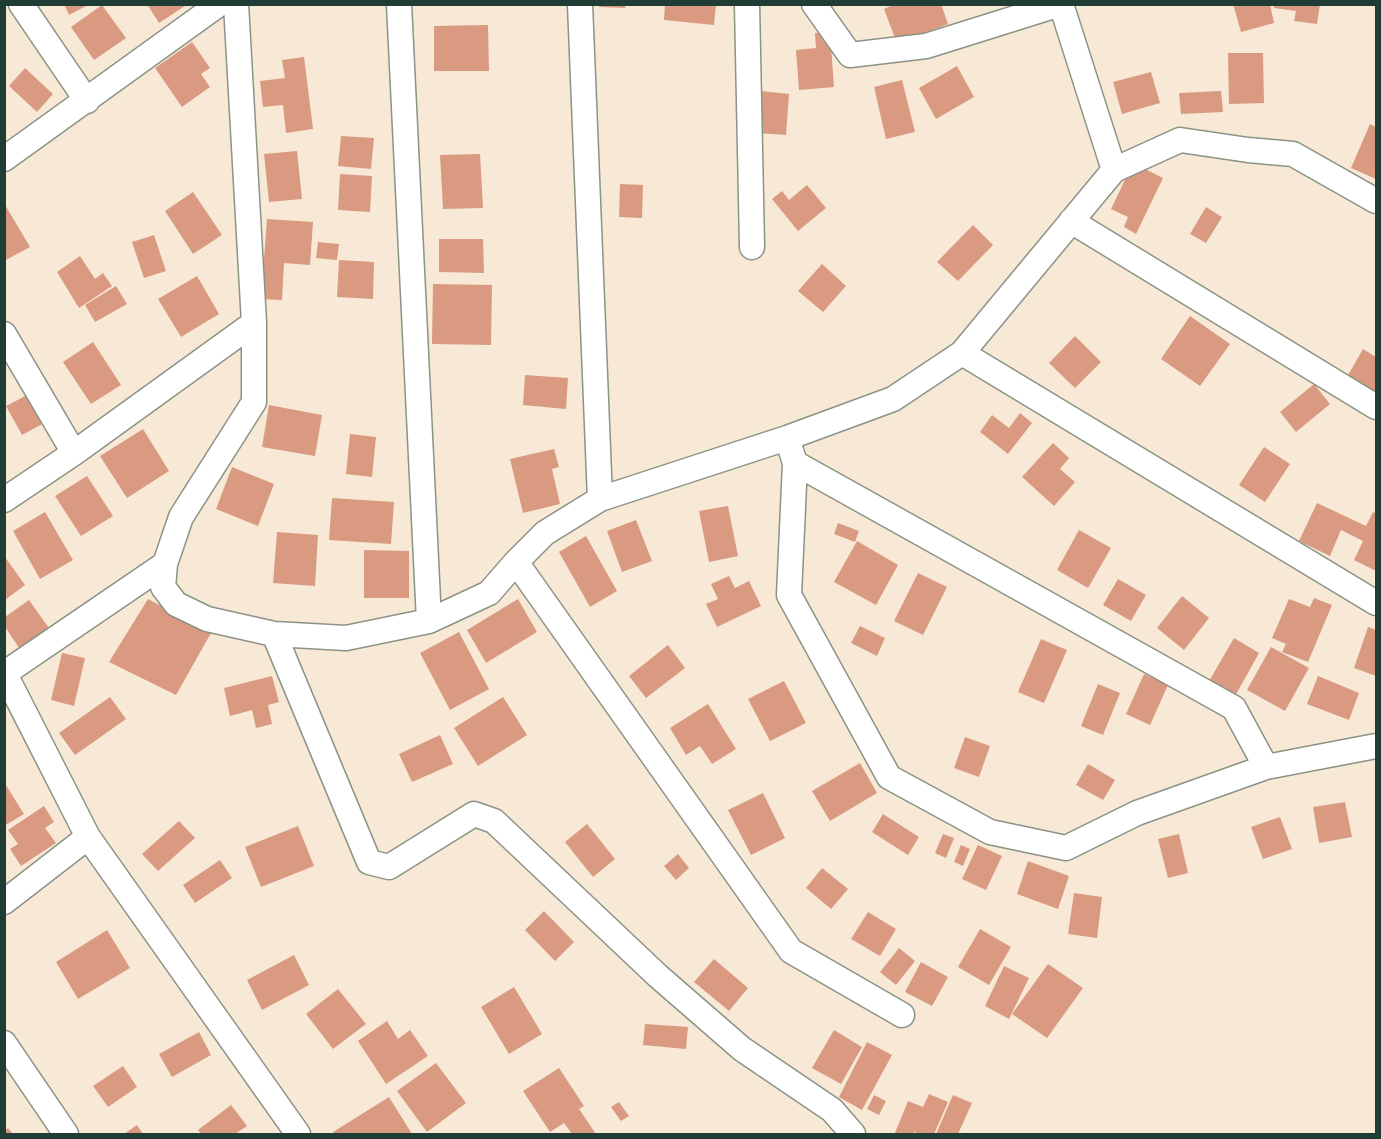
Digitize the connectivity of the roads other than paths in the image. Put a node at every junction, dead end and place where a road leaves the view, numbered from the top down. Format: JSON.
{"nodes":[{"id":1,"x":21,"y":4,"type":"edge"},
{"id":2,"x":219,"y":4,"type":"edge"},
{"id":3,"x":236,"y":4,"type":"edge"},
{"id":4,"x":399,"y":4,"type":"edge"},
{"id":5,"x":580,"y":4,"type":"edge"},
{"id":6,"x":747,"y":4,"type":"edge"},
{"id":7,"x":814,"y":4,"type":"edge"},
{"id":8,"x":1061,"y":4,"type":"edge"},
{"id":9,"x":87,"y":101,"type":"junction"},
{"id":10,"x":4,"y":159,"type":"edge"},
{"id":11,"x":1114,"y":170,"type":"junction"},
{"id":12,"x":1377,"y":201,"type":"edge"},
{"id":13,"x":1071,"y":221,"type":"junction"},
{"id":14,"x":752,"y":247,"type":"dead end"},
{"id":15,"x":254,"y":323,"type":"junction"},
{"id":16,"x":4,"y":334,"type":"edge"},
{"id":17,"x":962,"y":353,"type":"junction"},
{"id":18,"x":1377,"y":407,"type":"edge"},
{"id":19,"x":786,"y":438,"type":"junction"},
{"id":20,"x":74,"y":453,"type":"junction"},
{"id":21,"x":795,"y":463,"type":"junction"},
{"id":22,"x":600,"y":499,"type":"junction"},
{"id":23,"x":4,"y":500,"type":"edge"},
{"id":24,"x":516,"y":562,"type":"junction"},
{"id":25,"x":165,"y":564,"type":"junction"},
{"id":26,"x":1377,"y":603,"type":"edge"},
{"id":27,"x":429,"y":621,"type":"junction"},
{"id":28,"x":274,"y":634,"type":"junction"},
{"id":29,"x":5,"y":673,"type":"edge"},
{"id":30,"x":1377,"y":746,"type":"edge"},
{"id":31,"x":1266,"y":767,"type":"junction"},
{"id":32,"x":88,"y":837,"type":"junction"},
{"id":33,"x":4,"y":902,"type":"edge"},
{"id":34,"x":902,"y":1015,"type":"dead end"},
{"id":35,"x":4,"y":1043,"type":"edge"},
{"id":36,"x":66,"y":1134,"type":"edge"},
{"id":37,"x":298,"y":1134,"type":"edge"},
{"id":38,"x":854,"y":1134,"type":"edge"}],
"edges":[{"from":1,"to":9,"type":"street"},
{"from":2,"to":9,"type":"street"},
{"from":3,"to":15,"type":"street"},
{"from":4,"to":27,"type":"street"},
{"from":5,"to":22,"type":"street"},
{"from":6,"to":14,"type":"street"},
{"from":7,"to":8,"type":"street"},
{"from":8,"to":11,"type":"street"},
{"from":9,"to":10,"type":"street"},
{"from":11,"to":12,"type":"street"},
{"from":11,"to":13,"type":"street"},
{"from":13,"to":17,"type":"street"},
{"from":13,"to":18,"type":"street"},
{"from":15,"to":20,"type":"street"},
{"from":15,"to":25,"type":"street"},
{"from":16,"to":20,"type":"street"},
{"from":17,"to":19,"type":"street"},
{"from":17,"to":26,"type":"street"},
{"from":19,"to":21,"type":"street"},
{"from":19,"to":22,"type":"street"},
{"from":20,"to":23,"type":"street"},
{"from":21,"to":31,"type":"street"},
{"from":21,"to":31,"type":"street"},
{"from":22,"to":24,"type":"street"},
{"from":24,"to":27,"type":"street"},
{"from":24,"to":34,"type":"street"},
{"from":25,"to":28,"type":"street"},
{"from":25,"to":29,"type":"street"},
{"from":27,"to":28,"type":"street"},
{"from":28,"to":38,"type":"street"},
{"from":29,"to":32,"type":"street"},
{"from":30,"to":31,"type":"street"},
{"from":32,"to":33,"type":"street"},
{"from":32,"to":37,"type":"street"},
{"from":35,"to":36,"type":"street"}]}
